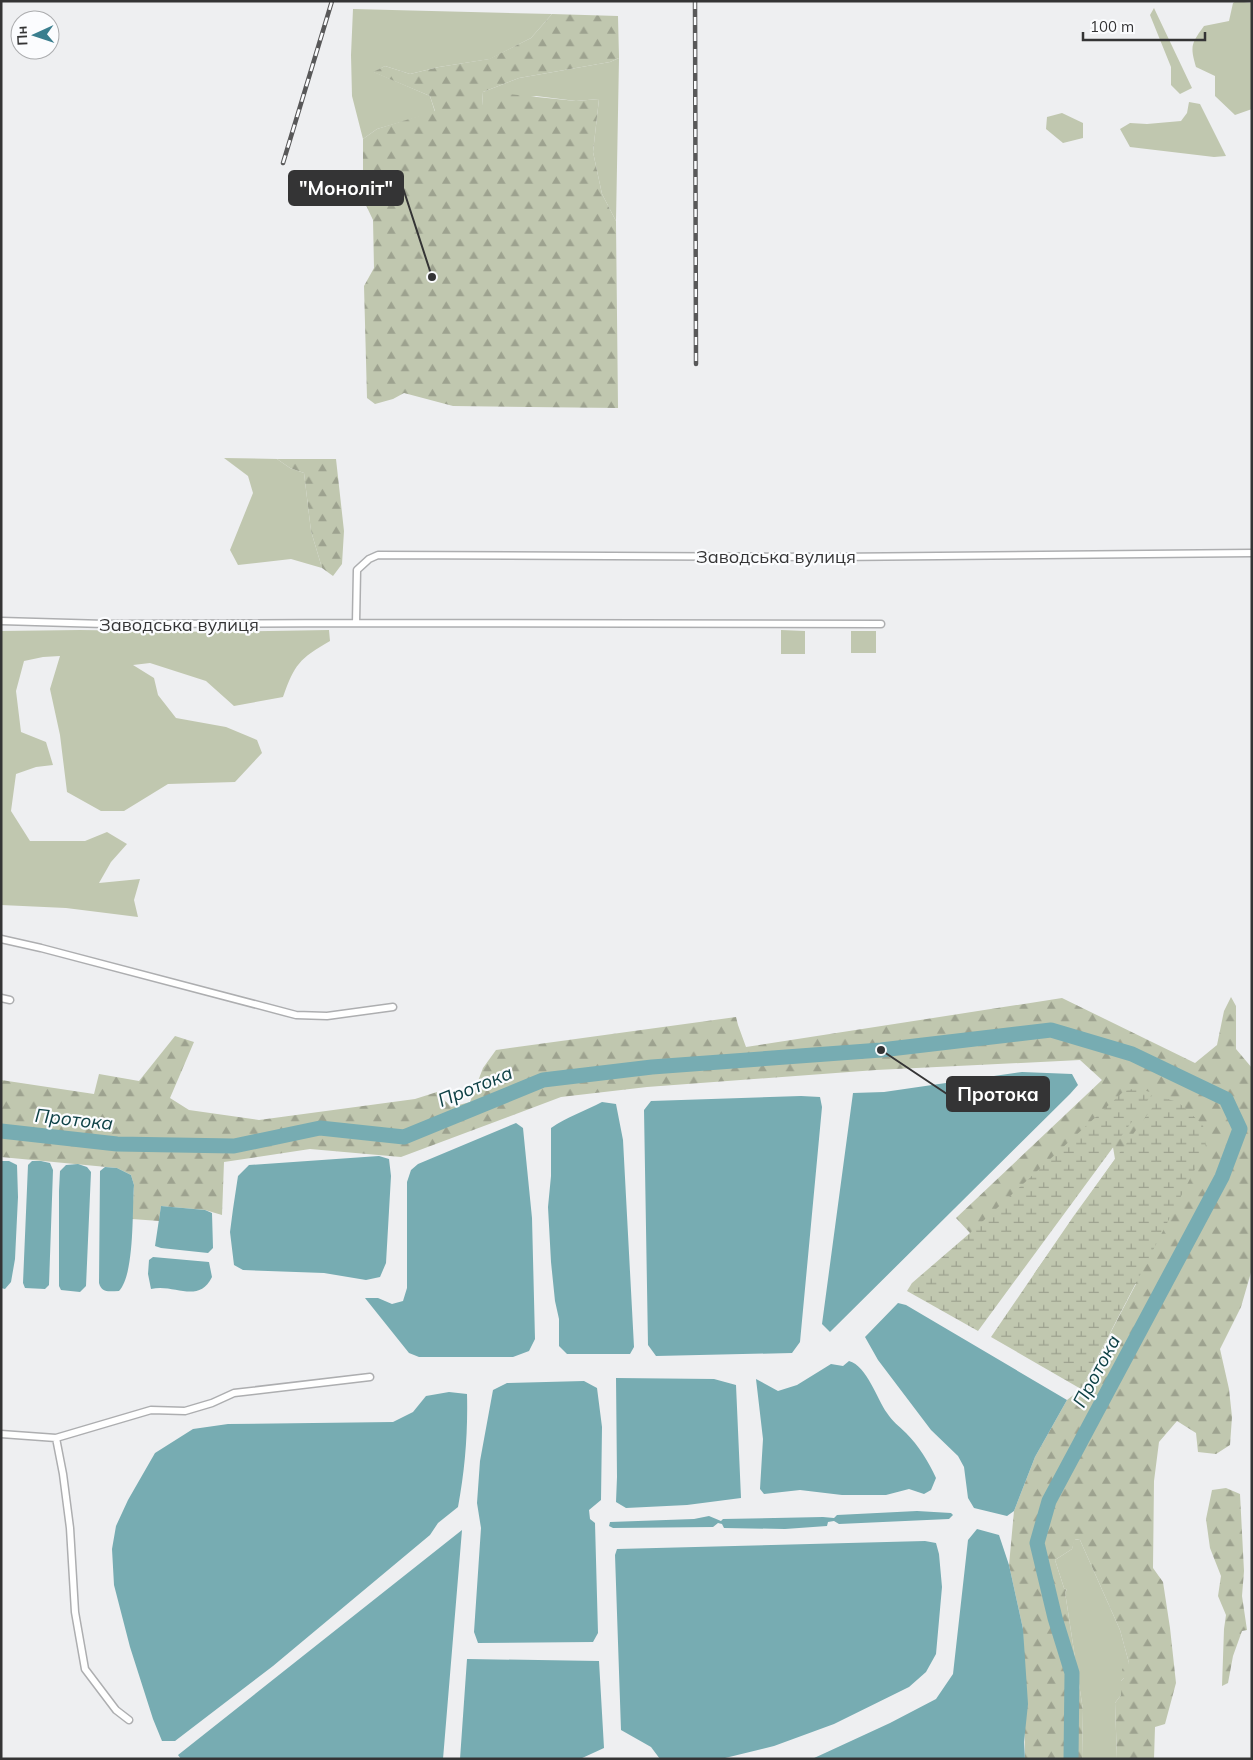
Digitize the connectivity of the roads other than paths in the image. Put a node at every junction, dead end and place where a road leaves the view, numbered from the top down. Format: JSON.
{"nodes":[{"id":1,"x":1252,"y":554,"type":"edge"},
{"id":2,"x":1,"y":622,"type":"edge"},
{"id":3,"x":356,"y":623,"type":"junction"},
{"id":4,"x":882,"y":624,"type":"dead end"},
{"id":5,"x":1,"y":939,"type":"edge"},
{"id":6,"x":1,"y":998,"type":"edge"},
{"id":7,"x":10,"y":1000,"type":"dead end"},
{"id":8,"x":393,"y":1007,"type":"dead end"},
{"id":9,"x":370,"y":1377,"type":"dead end"},
{"id":10,"x":1,"y":1434,"type":"edge"},
{"id":11,"x":56,"y":1438,"type":"junction"},
{"id":12,"x":129,"y":1720,"type":"dead end"}],
"edges":[{"from":1,"to":3,"type":"street","name":"Заводська вулиця"},
{"from":2,"to":3,"type":"street","name":"Заводська вулиця"},
{"from":3,"to":4,"type":"street","name":"Заводська вулиця"},
{"from":5,"to":8,"type":"street"},
{"from":6,"to":7,"type":"street"},
{"from":9,"to":11,"type":"street"},
{"from":10,"to":11,"type":"street"},
{"from":11,"to":12,"type":"street"}]}
